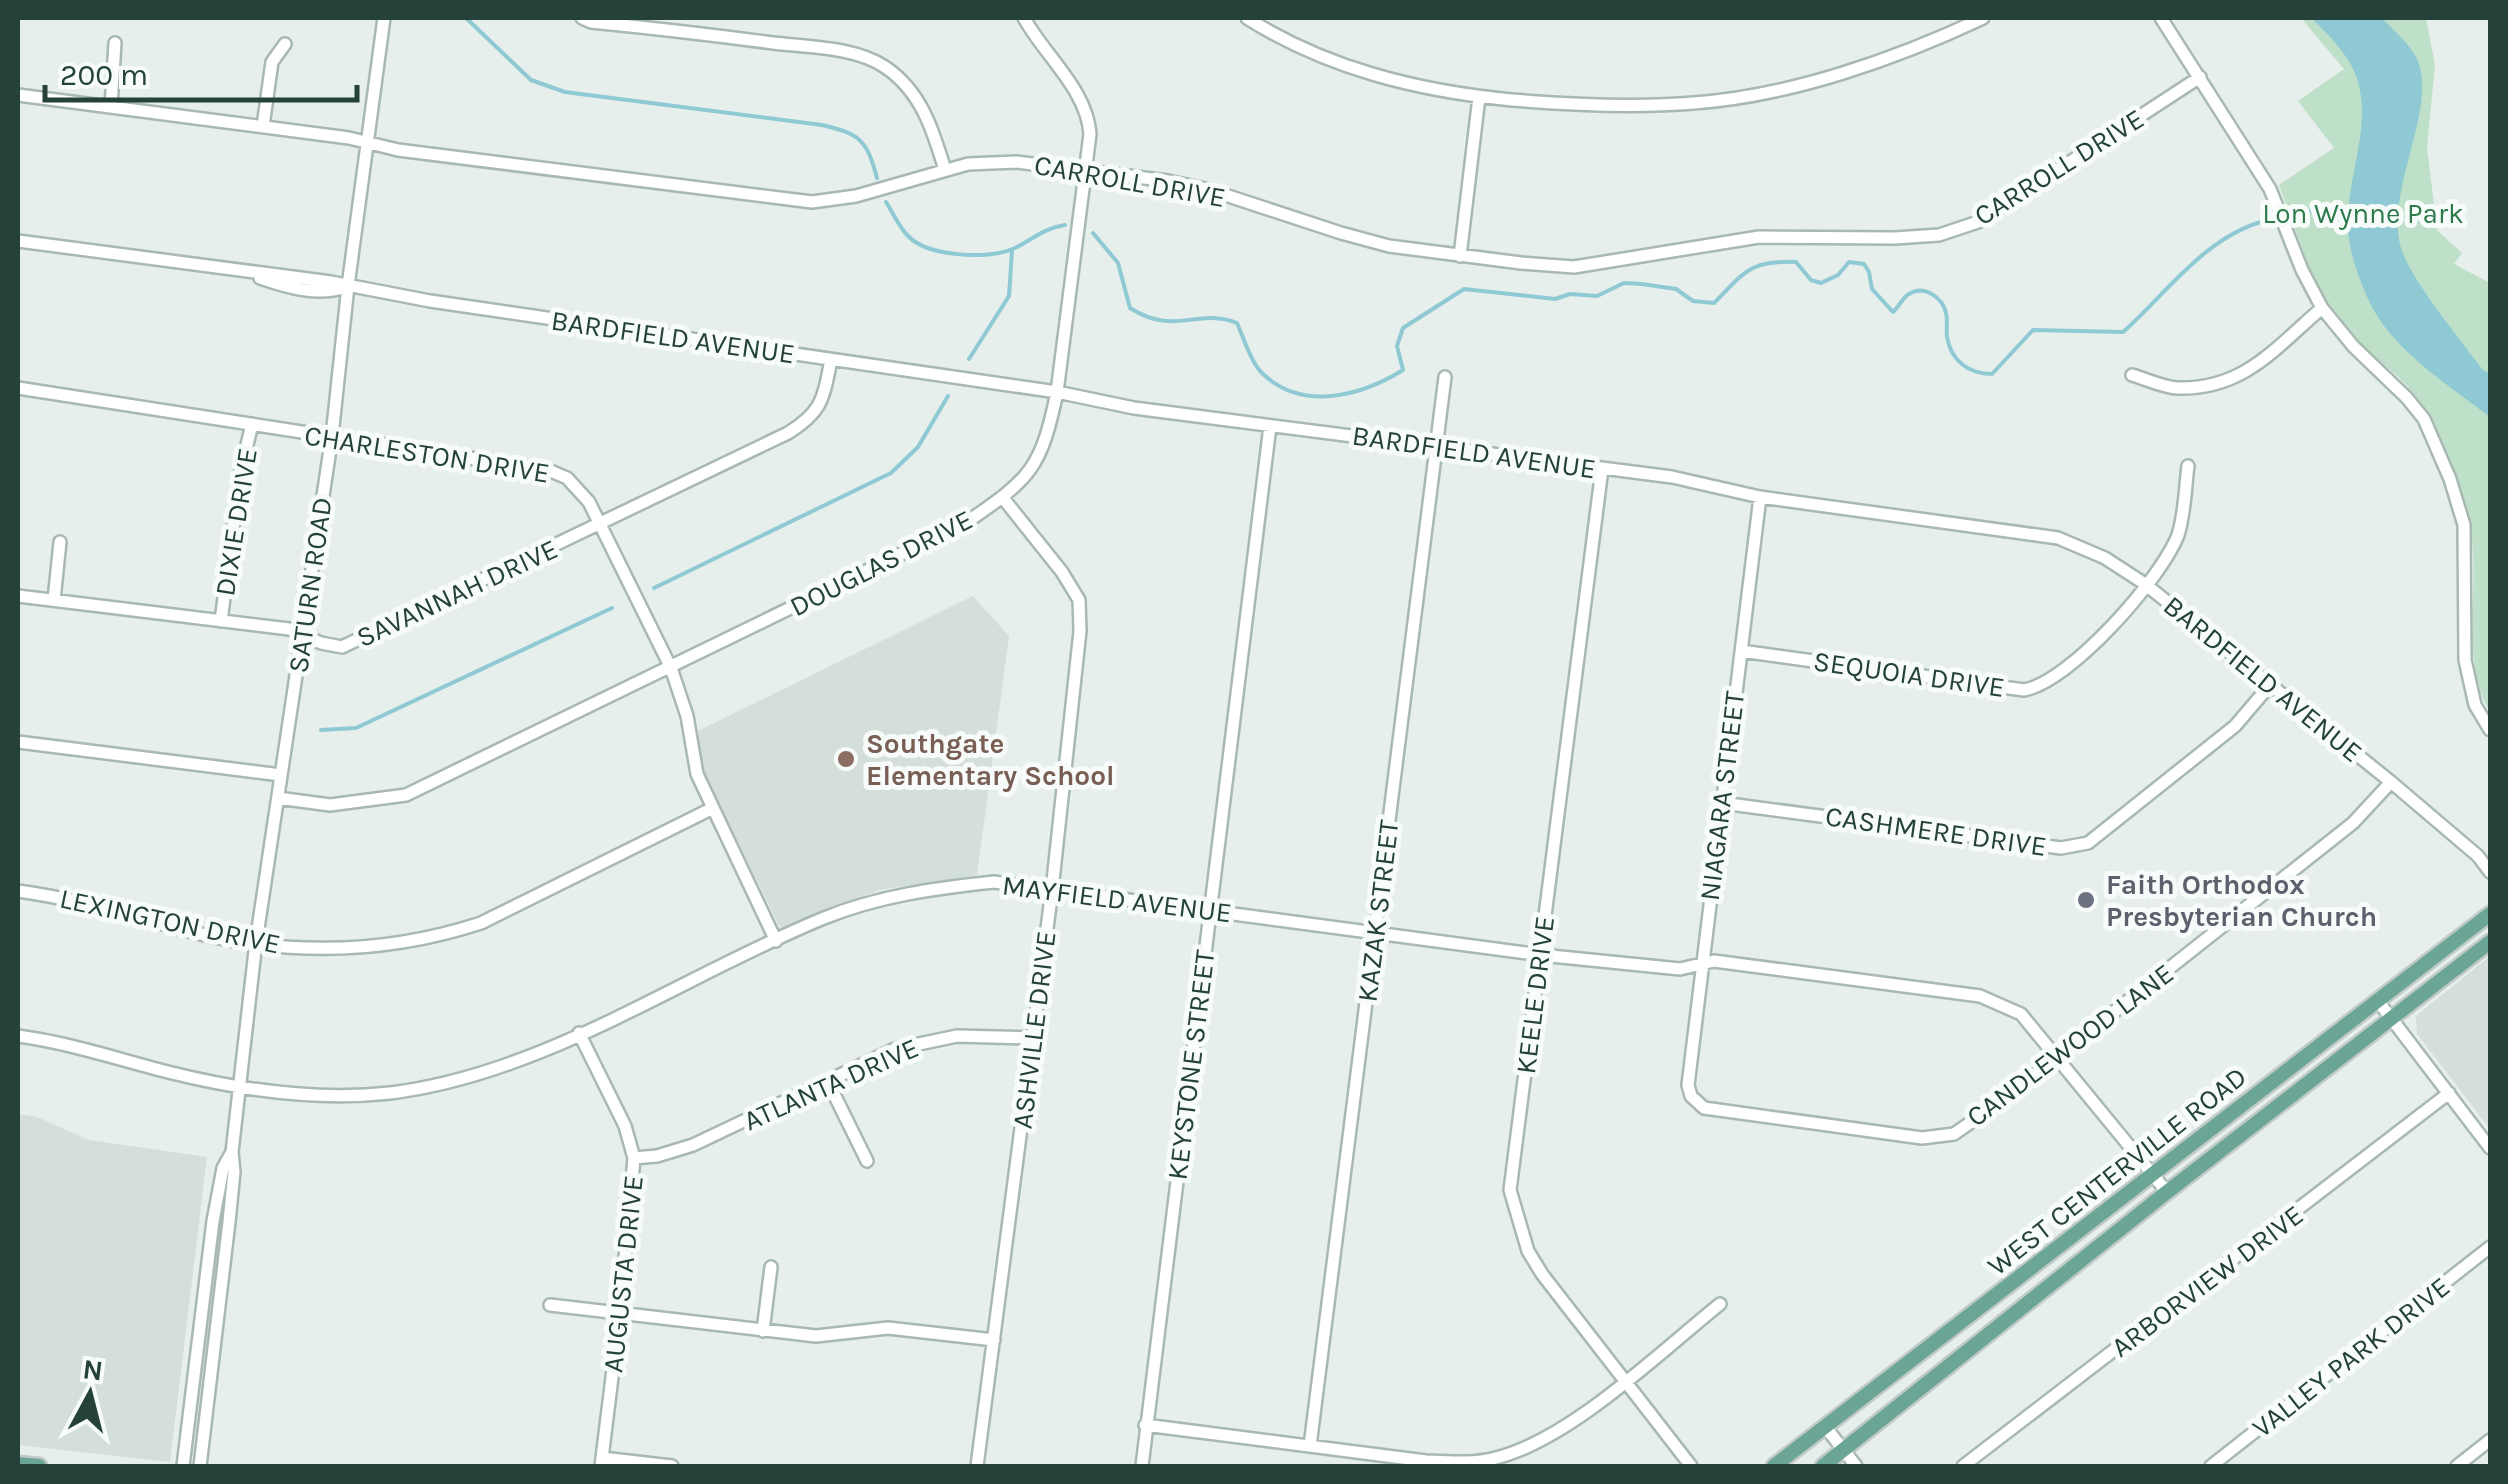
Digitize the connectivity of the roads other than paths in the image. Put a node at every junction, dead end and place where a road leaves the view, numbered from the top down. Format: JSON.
{"nodes":[{"id":1,"x":384,"y":18,"type":"edge"},
{"id":2,"x":582,"y":18,"type":"edge"},
{"id":3,"x":1024,"y":18,"type":"edge"},
{"id":4,"x":1247,"y":18,"type":"edge"},
{"id":5,"x":1983,"y":18,"type":"edge"},
{"id":6,"x":2160,"y":18,"type":"edge"},
{"id":7,"x":115,"y":43,"type":"dead end"},
{"id":8,"x":285,"y":44,"type":"dead end"},
{"id":9,"x":2200,"y":77,"type":"junction"},
{"id":10,"x":18,"y":95,"type":"edge"},
{"id":11,"x":1479,"y":97,"type":"junction"},
{"id":12,"x":111,"y":106,"type":"junction"},
{"id":13,"x":263,"y":126,"type":"junction"},
{"id":14,"x":368,"y":142,"type":"junction"},
{"id":15,"x":945,"y":170,"type":"junction"},
{"id":16,"x":1086,"y":170,"type":"junction"},
{"id":17,"x":18,"y":241,"type":"edge"},
{"id":18,"x":1460,"y":256,"type":"junction"},
{"id":19,"x":348,"y":286,"type":"junction"},
{"id":20,"x":2322,"y":308,"type":"junction"},
{"id":21,"x":831,"y":360,"type":"junction"},
{"id":22,"x":2132,"y":375,"type":"dead end"},
{"id":23,"x":1445,"y":377,"type":"dead end"},
{"id":24,"x":18,"y":388,"type":"edge"},
{"id":25,"x":1057,"y":392,"type":"junction"},
{"id":26,"x":252,"y":424,"type":"junction"},
{"id":27,"x":1270,"y":426,"type":"junction"},
{"id":28,"x":332,"y":436,"type":"junction"},
{"id":29,"x":1437,"y":447,"type":"junction"},
{"id":30,"x":2188,"y":466,"type":"dead end"},
{"id":31,"x":1602,"y":470,"type":"junction"},
{"id":32,"x":1760,"y":497,"type":"junction"},
{"id":33,"x":1002,"y":498,"type":"junction"},
{"id":34,"x":600,"y":525,"type":"junction"},
{"id":35,"x":60,"y":542,"type":"dead end"},
{"id":36,"x":2145,"y":584,"type":"junction"},
{"id":37,"x":18,"y":596,"type":"edge"},
{"id":38,"x":54,"y":600,"type":"junction"},
{"id":39,"x":221,"y":621,"type":"junction"},
{"id":40,"x":304,"y":634,"type":"junction"},
{"id":41,"x":1741,"y":651,"type":"junction"},
{"id":42,"x":671,"y":668,"type":"junction"},
{"id":43,"x":2270,"y":685,"type":"junction"},
{"id":44,"x":2490,"y":730,"type":"edge"},
{"id":45,"x":18,"y":742,"type":"edge"},
{"id":46,"x":282,"y":775,"type":"junction"},
{"id":47,"x":2391,"y":782,"type":"junction"},
{"id":48,"x":278,"y":798,"type":"junction"},
{"id":49,"x":1722,"y":803,"type":"junction"},
{"id":50,"x":712,"y":808,"type":"junction"},
{"id":51,"x":2490,"y":872,"type":"edge"},
{"id":52,"x":1052,"y":890,"type":"junction"},
{"id":53,"x":18,"y":891,"type":"edge"},
{"id":54,"x":1210,"y":912,"type":"junction"},
{"id":55,"x":2490,"y":914,"type":"edge"},
{"id":56,"x":1376,"y":934,"type":"junction"},
{"id":57,"x":776,"y":941,"type":"junction"},
{"id":58,"x":256,"y":942,"type":"junction"},
{"id":59,"x":2490,"y":942,"type":"edge"},
{"id":60,"x":1541,"y":954,"type":"junction"},
{"id":61,"x":1702,"y":962,"type":"junction"},
{"id":62,"x":2378,"y":1001,"type":"junction"},
{"id":63,"x":2391,"y":1018,"type":"junction"},
{"id":64,"x":579,"y":1033,"type":"junction"},
{"id":65,"x":18,"y":1036,"type":"edge"},
{"id":66,"x":1032,"y":1038,"type":"junction"},
{"id":67,"x":2056,"y":1057,"type":"junction"},
{"id":68,"x":828,"y":1082,"type":"junction"},
{"id":69,"x":241,"y":1088,"type":"junction"},
{"id":70,"x":2449,"y":1093,"type":"junction"},
{"id":71,"x":1691,"y":1096,"type":"joint"},
{"id":72,"x":2490,"y":1148,"type":"edge"},
{"id":73,"x":232,"y":1152,"type":"junction"},
{"id":74,"x":634,"y":1158,"type":"junction"},
{"id":75,"x":867,"y":1161,"type":"dead end"},
{"id":76,"x":2153,"y":1173,"type":"junction"},
{"id":77,"x":2167,"y":1192,"type":"junction"},
{"id":78,"x":2490,"y":1248,"type":"edge"},
{"id":79,"x":771,"y":1267,"type":"dead end"},
{"id":80,"x":1720,"y":1304,"type":"dead end"},
{"id":81,"x":550,"y":1305,"type":"dead end"},
{"id":82,"x":620,"y":1314,"type":"junction"},
{"id":83,"x":764,"y":1331,"type":"junction"},
{"id":84,"x":994,"y":1340,"type":"junction"},
{"id":85,"x":1624,"y":1380,"type":"junction"},
{"id":86,"x":1145,"y":1425,"type":"junction"},
{"id":87,"x":1827,"y":1428,"type":"junction"},
{"id":88,"x":2490,"y":1440,"type":"edge"},
{"id":89,"x":1310,"y":1446,"type":"junction"},
{"id":90,"x":1843,"y":1449,"type":"junction"},
{"id":91,"x":602,"y":1462,"type":"edge"},
{"id":92,"x":18,"y":1464,"type":"edge"},
{"id":93,"x":39,"y":1466,"type":"edge"},
{"id":94,"x":184,"y":1466,"type":"edge"},
{"id":95,"x":200,"y":1466,"type":"edge"},
{"id":96,"x":672,"y":1466,"type":"edge"},
{"id":97,"x":977,"y":1466,"type":"edge"},
{"id":98,"x":1142,"y":1466,"type":"edge"},
{"id":99,"x":1692,"y":1466,"type":"edge"},
{"id":100,"x":1774,"y":1466,"type":"edge"},
{"id":101,"x":1824,"y":1466,"type":"edge"},
{"id":102,"x":1856,"y":1466,"type":"edge"},
{"id":103,"x":1962,"y":1466,"type":"edge"},
{"id":104,"x":2211,"y":1466,"type":"edge"},
{"id":105,"x":2457,"y":1466,"type":"edge"}],
"edges":[{"from":1,"to":14,"type":"street","name":"SATURN ROAD"},
{"from":2,"to":15,"type":"street"},
{"from":3,"to":16,"type":"street","name":"DOUGLAS DRIVE"},
{"from":4,"to":11,"type":"street"},
{"from":5,"to":11,"type":"street"},
{"from":6,"to":9,"type":"street"},
{"from":7,"to":12,"type":"street"},
{"from":8,"to":13,"type":"street"},
{"from":9,"to":18,"type":"street","name":"CARROLL DRIVE"},
{"from":9,"to":20,"type":"street"},
{"from":10,"to":12,"type":"street","name":"CARROLL DRIVE"},
{"from":11,"to":18,"type":"street"},
{"from":12,"to":13,"type":"street","name":"CARROLL DRIVE"},
{"from":13,"to":14,"type":"street","name":"CARROLL DRIVE"},
{"from":14,"to":15,"type":"street","name":"CARROLL DRIVE"},
{"from":14,"to":19,"type":"street","name":"SATURN ROAD"},
{"from":15,"to":16,"type":"street","name":"CARROLL DRIVE"},
{"from":16,"to":18,"type":"street","name":"CARROLL DRIVE"},
{"from":16,"to":25,"type":"street","name":"DOUGLAS DRIVE"},
{"from":17,"to":19,"type":"street","name":"BARDFIELD AVENUE"},
{"from":19,"to":21,"type":"street","name":"BARDFIELD AVENUE"},
{"from":19,"to":28,"type":"street","name":"SATURN ROAD"},
{"from":20,"to":22,"type":"street"},
{"from":20,"to":44,"type":"street"},
{"from":21,"to":25,"type":"street","name":"BARDFIELD AVENUE"},
{"from":21,"to":34,"type":"street","name":"SAVANNAH DRIVE"},
{"from":23,"to":29,"type":"street","name":"KAZAK STREET"},
{"from":24,"to":26,"type":"street","name":"CHARLESTON DRIVE"},
{"from":25,"to":27,"type":"street","name":"BARDFIELD AVENUE"},
{"from":25,"to":33,"type":"street","name":"DOUGLAS DRIVE"},
{"from":26,"to":28,"type":"street","name":"CHARLESTON DRIVE"},
{"from":26,"to":39,"type":"street","name":"DIXIE DRIVE"},
{"from":27,"to":29,"type":"street","name":"BARDFIELD AVENUE"},
{"from":27,"to":54,"type":"street","name":"KEYSTONE STREET"},
{"from":28,"to":34,"type":"street","name":"CHARLESTON DRIVE"},
{"from":28,"to":40,"type":"street","name":"SATURN ROAD"},
{"from":29,"to":31,"type":"street","name":"BARDFIELD AVENUE"},
{"from":29,"to":56,"type":"street","name":"KAZAK STREET"},
{"from":30,"to":36,"type":"street","name":"SEQUOIA DRIVE"},
{"from":31,"to":32,"type":"street","name":"BARDFIELD AVENUE"},
{"from":31,"to":60,"type":"street","name":"KEELE DRIVE"},
{"from":32,"to":36,"type":"street","name":"BARDFIELD AVENUE"},
{"from":32,"to":41,"type":"street","name":"NIAGARA STREET"},
{"from":33,"to":42,"type":"street","name":"DOUGLAS DRIVE"},
{"from":33,"to":52,"type":"street","name":"ASHVILLE DRIVE"},
{"from":34,"to":40,"type":"street","name":"SAVANNAH DRIVE"},
{"from":34,"to":42,"type":"street","name":"CHARLESTON DRIVE"},
{"from":35,"to":38,"type":"street"},
{"from":36,"to":41,"type":"street","name":"SEQUOIA DRIVE"},
{"from":36,"to":43,"type":"street","name":"BARDFIELD AVENUE"},
{"from":37,"to":38,"type":"street","name":"SAVANNAH DRIVE"},
{"from":38,"to":39,"type":"street","name":"SAVANNAH DRIVE"},
{"from":39,"to":40,"type":"street","name":"SAVANNAH DRIVE"},
{"from":40,"to":46,"type":"street","name":"SATURN ROAD"},
{"from":41,"to":49,"type":"street","name":"NIAGARA STREET"},
{"from":42,"to":48,"type":"street","name":"DOUGLAS DRIVE"},
{"from":42,"to":50,"type":"street","name":"CHARLESTON DRIVE"},
{"from":43,"to":47,"type":"street","name":"BARDFIELD AVENUE"},
{"from":43,"to":49,"type":"street","name":"CASHMERE DRIVE"},
{"from":45,"to":46,"type":"street"},
{"from":46,"to":48,"type":"street","name":"SATURN ROAD"},
{"from":47,"to":51,"type":"street","name":"BARDFIELD AVENUE"},
{"from":47,"to":67,"type":"street","name":"CANDLEWOOD LANE"},
{"from":48,"to":58,"type":"street","name":"SATURN ROAD"},
{"from":49,"to":61,"type":"street","name":"NIAGARA STREET"},
{"from":50,"to":57,"type":"street","name":"CHARLESTON DRIVE"},
{"from":50,"to":58,"type":"street","name":"LEXINGTON DRIVE"},
{"from":52,"to":54,"type":"street","name":"MAYFIELD AVENUE"},
{"from":52,"to":57,"type":"street","name":"MAYFIELD AVENUE"},
{"from":52,"to":66,"type":"street","name":"ASHVILLE DRIVE"},
{"from":53,"to":58,"type":"street","name":"LEXINGTON DRIVE"},
{"from":54,"to":56,"type":"street","name":"MAYFIELD AVENUE"},
{"from":54,"to":86,"type":"street","name":"KEYSTONE STREET"},
{"from":55,"to":62,"type":"main road","name":"WEST CENTERVILLE ROAD"},
{"from":56,"to":60,"type":"street","name":"MAYFIELD AVENUE"},
{"from":56,"to":89,"type":"street","name":"KAZAK STREET"},
{"from":57,"to":64,"type":"street","name":"MAYFIELD AVENUE"},
{"from":58,"to":69,"type":"street","name":"SATURN ROAD"},
{"from":59,"to":63,"type":"main road","name":"WEST CENTERVILLE ROAD"},
{"from":60,"to":61,"type":"street","name":"MAYFIELD AVENUE"},
{"from":60,"to":85,"type":"street","name":"KEELE DRIVE"},
{"from":61,"to":67,"type":"street","name":"MAYFIELD AVENUE"},
{"from":61,"to":71,"type":"street","name":"NIAGARA STREET"},
{"from":62,"to":63,"type":"street"},
{"from":62,"to":76,"type":"main road","name":"WEST CENTERVILLE ROAD"},
{"from":63,"to":70,"type":"street"},
{"from":63,"to":77,"type":"main road","name":"WEST CENTERVILLE ROAD"},
{"from":64,"to":69,"type":"street","name":"MAYFIELD AVENUE"},
{"from":64,"to":74,"type":"street","name":"AUGUSTA DRIVE"},
{"from":65,"to":69,"type":"street","name":"MAYFIELD AVENUE"},
{"from":66,"to":68,"type":"street","name":"ATLANTA DRIVE"},
{"from":66,"to":84,"type":"street","name":"ASHVILLE DRIVE"},
{"from":67,"to":71,"type":"street","name":"CANDLEWOOD LANE"},
{"from":67,"to":76,"type":"street","name":"MAYFIELD AVENUE"},
{"from":68,"to":74,"type":"street","name":"ATLANTA DRIVE"},
{"from":68,"to":75,"type":"street"},
{"from":69,"to":73,"type":"street","name":"SATURN ROAD"},
{"from":70,"to":72,"type":"street"},
{"from":70,"to":103,"type":"street","name":"ARBORVIEW DRIVE"},
{"from":73,"to":94,"type":"street","name":"SATURN ROAD"},
{"from":73,"to":95,"type":"street","name":"SATURN ROAD"},
{"from":74,"to":82,"type":"street","name":"AUGUSTA DRIVE"},
{"from":76,"to":77,"type":"street","name":"MAYFIELD AVENUE"},
{"from":76,"to":87,"type":"main road","name":"WEST CENTERVILLE ROAD"},
{"from":77,"to":90,"type":"main road","name":"WEST CENTERVILLE ROAD"},
{"from":78,"to":104,"type":"street","name":"VALLEY PARK DRIVE"},
{"from":79,"to":83,"type":"street"},
{"from":80,"to":85,"type":"street"},
{"from":81,"to":82,"type":"street"},
{"from":82,"to":83,"type":"street"},
{"from":82,"to":91,"type":"street","name":"AUGUSTA DRIVE"},
{"from":83,"to":84,"type":"street"},
{"from":84,"to":97,"type":"street","name":"ASHVILLE DRIVE"},
{"from":85,"to":89,"type":"street"},
{"from":85,"to":99,"type":"street","name":"KEELE DRIVE"},
{"from":86,"to":89,"type":"street"},
{"from":86,"to":98,"type":"street","name":"KEYSTONE STREET"},
{"from":87,"to":90,"type":"street"},
{"from":87,"to":100,"type":"main road","name":"WEST CENTERVILLE ROAD"},
{"from":88,"to":105,"type":"street"},
{"from":90,"to":101,"type":"main road","name":"WEST CENTERVILLE ROAD"},
{"from":90,"to":102,"type":"street"},
{"from":91,"to":96,"type":"street"},
{"from":92,"to":93,"type":"main road"}]}
